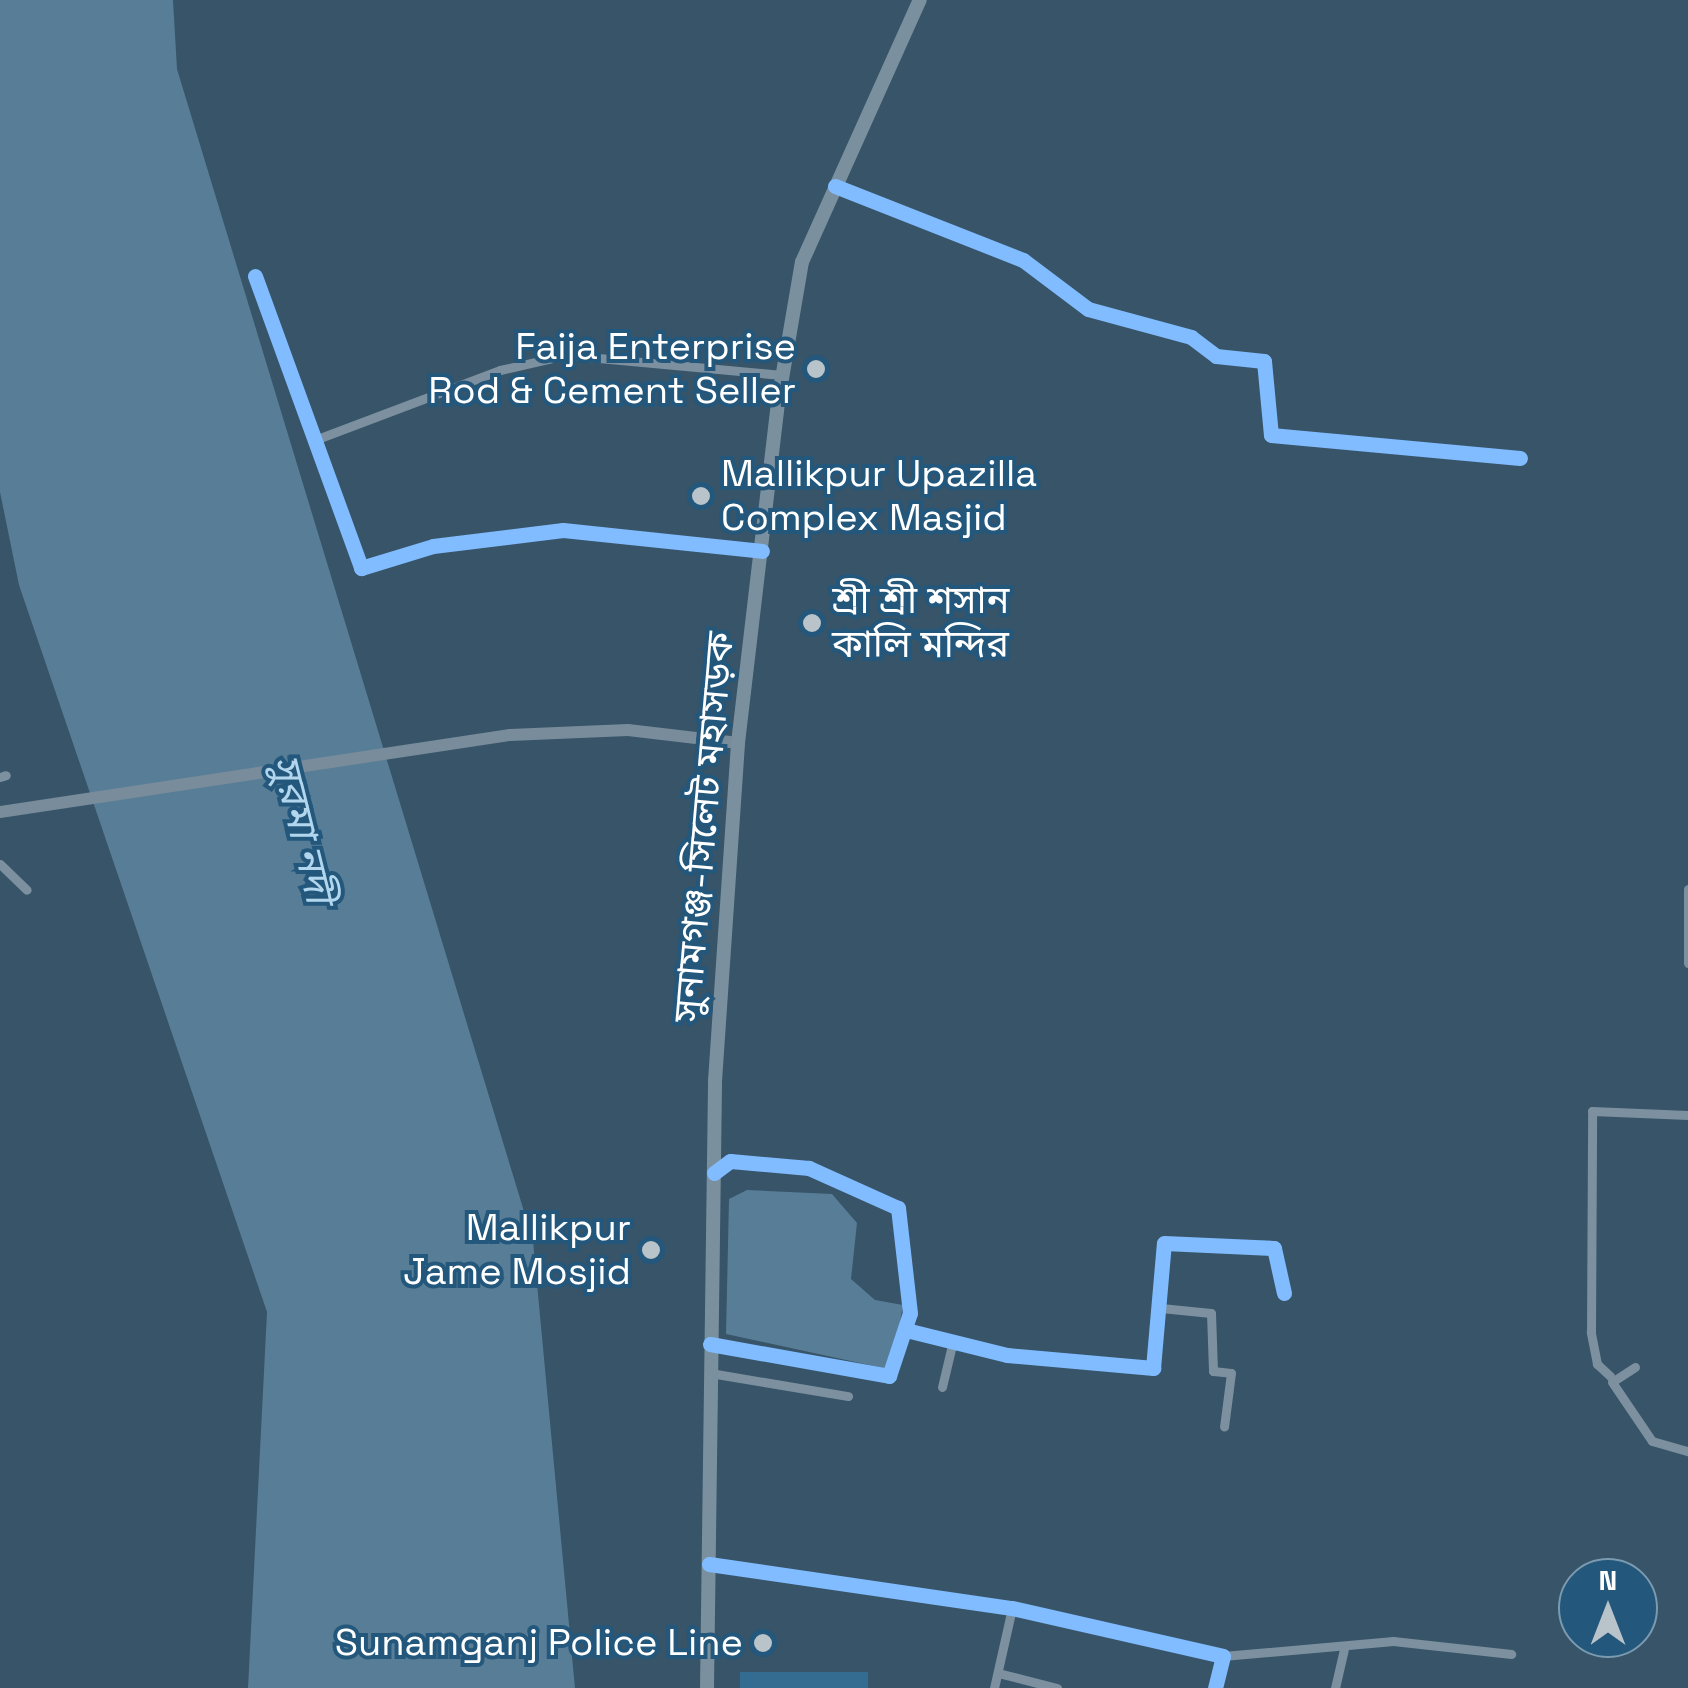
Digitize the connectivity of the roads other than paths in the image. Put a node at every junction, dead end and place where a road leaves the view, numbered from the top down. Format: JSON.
{"nodes":[{"id":1,"x":920,"y":0,"type":"edge"},
{"id":2,"x":835,"y":186,"type":"junction"},
{"id":3,"x":255,"y":276,"type":"dead end"},
{"id":4,"x":782,"y":375,"type":"junction"},
{"id":5,"x":312,"y":441,"type":"junction"},
{"id":6,"x":1520,"y":458,"type":"dead end"},
{"id":7,"x":762,"y":552,"type":"junction"},
{"id":8,"x":738,"y":743,"type":"junction"},
{"id":9,"x":0,"y":812,"type":"edge"},
{"id":10,"x":0,"y":864,"type":"edge"},
{"id":11,"x":1688,"y":889,"type":"edge"},
{"id":12,"x":27,"y":890,"type":"dead end"},
{"id":13,"x":1688,"y":963,"type":"edge"},
{"id":14,"x":1688,"y":1115,"type":"edge"},
{"id":15,"x":714,"y":1173,"type":"junction"},
{"id":16,"x":1284,"y":1293,"type":"dead end"},
{"id":17,"x":1161,"y":1308,"type":"junction"},
{"id":18,"x":906,"y":1330,"type":"junction"},
{"id":19,"x":953,"y":1340,"type":"junction"},
{"id":20,"x":710,"y":1344,"type":"junction"},
{"id":21,"x":1635,"y":1367,"type":"dead end"},
{"id":22,"x":710,"y":1372,"type":"junction"},
{"id":23,"x":1610,"y":1376,"type":"junction"},
{"id":24,"x":942,"y":1387,"type":"dead end"},
{"id":25,"x":848,"y":1396,"type":"dead end"},
{"id":26,"x":1224,"y":1426,"type":"dead end"},
{"id":27,"x":1688,"y":1451,"type":"edge"},
{"id":28,"x":709,"y":1564,"type":"junction"},
{"id":29,"x":1012,"y":1608,"type":"junction"},
{"id":30,"x":1344,"y":1650,"type":"junction"},
{"id":31,"x":1511,"y":1654,"type":"dead end"},
{"id":32,"x":1224,"y":1656,"type":"junction"},
{"id":33,"x":998,"y":1672,"type":"junction"},
{"id":34,"x":707,"y":1688,"type":"edge"},
{"id":35,"x":994,"y":1688,"type":"edge"},
{"id":36,"x":1057,"y":1688,"type":"edge"},
{"id":37,"x":1215,"y":1688,"type":"edge"},
{"id":38,"x":1334,"y":1688,"type":"edge"}],
"edges":[{"from":1,"to":2,"type":"main road","name":"সুনামগঞ্জ-সিলেট মহাসড়ক"},
{"from":2,"to":4,"type":"main road","name":"সুনামগঞ্জ-সিলেট মহাসড়ক"},
{"from":2,"to":6,"type":"street"},
{"from":3,"to":5,"type":"street"},
{"from":4,"to":5,"type":"street"},
{"from":4,"to":7,"type":"main road","name":"সুনামগঞ্জ-সিলেট মহাসড়ক"},
{"from":5,"to":7,"type":"street"},
{"from":7,"to":8,"type":"main road","name":"সুনামগঞ্জ-সিলেট মহাসড়ক"},
{"from":8,"to":9,"type":"main road"},
{"from":8,"to":15,"type":"main road","name":"সুনামগঞ্জ-সিলেট মহাসড়ক"},
{"from":10,"to":12,"type":"street"},
{"from":11,"to":13,"type":"street"},
{"from":14,"to":23,"type":"street"},
{"from":15,"to":18,"type":"street"},
{"from":15,"to":20,"type":"main road","name":"সুনামগঞ্জ-সিলেট মহাসড়ক"},
{"from":16,"to":17,"type":"street"},
{"from":17,"to":19,"type":"street"},
{"from":17,"to":26,"type":"street"},
{"from":18,"to":19,"type":"street"},
{"from":18,"to":20,"type":"street"},
{"from":19,"to":24,"type":"street"},
{"from":20,"to":22,"type":"main road","name":"সুনামগঞ্জ-সিলেট মহাসড়ক"},
{"from":21,"to":23,"type":"street"},
{"from":22,"to":25,"type":"street"},
{"from":22,"to":28,"type":"main road","name":"সুনামগঞ্জ-সিলেট মহাসড়ক"},
{"from":23,"to":27,"type":"street"},
{"from":28,"to":29,"type":"street"},
{"from":28,"to":34,"type":"main road","name":"সুনামগঞ্জ-সিলেট মহাসড়ক"},
{"from":29,"to":32,"type":"street"},
{"from":29,"to":33,"type":"street"},
{"from":30,"to":31,"type":"street"},
{"from":30,"to":32,"type":"street"},
{"from":30,"to":38,"type":"street"},
{"from":32,"to":37,"type":"street"},
{"from":33,"to":35,"type":"street"},
{"from":33,"to":36,"type":"street"}]}
